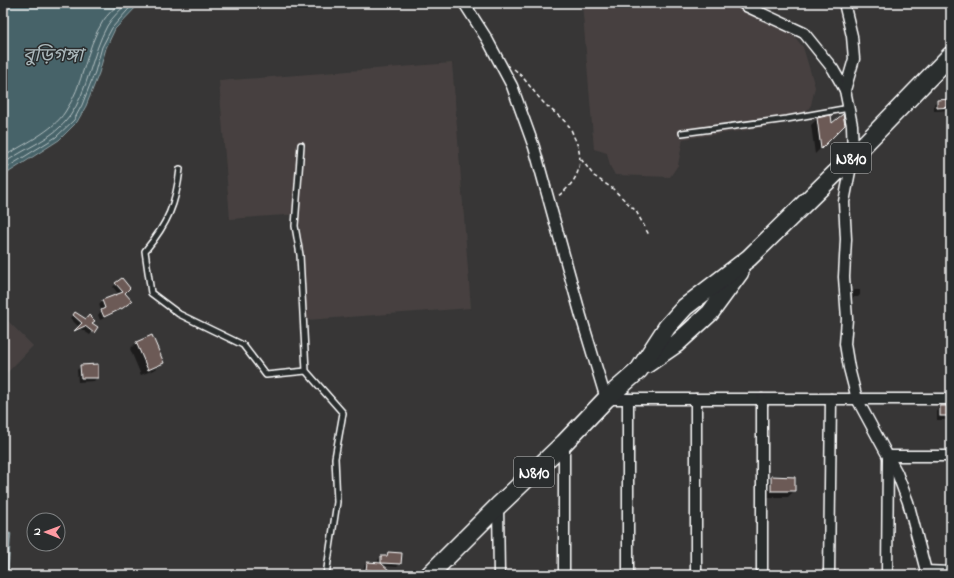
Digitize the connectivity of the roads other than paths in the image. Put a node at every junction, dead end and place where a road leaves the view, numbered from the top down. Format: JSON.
{"nodes":[{"id":1,"x":464,"y":3,"type":"edge"},
{"id":2,"x":742,"y":3,"type":"edge"},
{"id":3,"x":844,"y":3,"type":"edge"},
{"id":4,"x":951,"y":55,"type":"edge"},
{"id":5,"x":845,"y":90,"type":"junction"},
{"id":6,"x":849,"y":108,"type":"junction"},
{"id":7,"x":682,"y":133,"type":"dead end"},
{"id":8,"x":302,"y":145,"type":"dead end"},
{"id":9,"x":853,"y":156,"type":"junction"},
{"id":10,"x":180,"y":169,"type":"dead end"},
{"id":11,"x":306,"y":371,"type":"junction"},
{"id":12,"x":606,"y":399,"type":"junction"},
{"id":13,"x":628,"y":399,"type":"junction"},
{"id":14,"x":696,"y":399,"type":"junction"},
{"id":15,"x":762,"y":399,"type":"junction"},
{"id":16,"x":831,"y":399,"type":"junction"},
{"id":17,"x":857,"y":399,"type":"junction"},
{"id":18,"x":951,"y":399,"type":"edge"},
{"id":19,"x":564,"y":443,"type":"junction"},
{"id":20,"x":888,"y":456,"type":"junction"},
{"id":21,"x":951,"y":456,"type":"edge"},
{"id":22,"x":498,"y":506,"type":"junction"},
{"id":23,"x":951,"y":572,"type":"edge"},
{"id":24,"x":926,"y":573,"type":"edge"},
{"id":25,"x":432,"y":574,"type":"edge"},
{"id":26,"x":326,"y":575,"type":"edge"},
{"id":27,"x":499,"y":575,"type":"edge"},
{"id":28,"x":564,"y":575,"type":"edge"},
{"id":29,"x":628,"y":575,"type":"edge"},
{"id":30,"x":696,"y":575,"type":"edge"},
{"id":31,"x":762,"y":575,"type":"edge"},
{"id":32,"x":829,"y":575,"type":"edge"},
{"id":33,"x":887,"y":575,"type":"edge"}],
"edges":[{"from":1,"to":12,"type":"street"},
{"from":2,"to":5,"type":"street"},
{"from":3,"to":5,"type":"street"},
{"from":4,"to":9,"type":"highway","number":"N810"},
{"from":5,"to":6,"type":"street"},
{"from":6,"to":7,"type":"lane"},
{"from":6,"to":9,"type":"street"},
{"from":8,"to":11,"type":"lane"},
{"from":9,"to":12,"type":"highway","number":"N810"},
{"from":9,"to":17,"type":"street"},
{"from":10,"to":11,"type":"lane"},
{"from":11,"to":26,"type":"lane"},
{"from":12,"to":13,"type":"street"},
{"from":12,"to":19,"type":"highway","number":"N810"},
{"from":13,"to":14,"type":"street"},
{"from":13,"to":29,"type":"street"},
{"from":14,"to":15,"type":"street"},
{"from":14,"to":30,"type":"street"},
{"from":15,"to":16,"type":"street"},
{"from":15,"to":31,"type":"street"},
{"from":16,"to":17,"type":"street"},
{"from":16,"to":32,"type":"street"},
{"from":17,"to":18,"type":"street"},
{"from":17,"to":20,"type":"street"},
{"from":19,"to":22,"type":"highway","number":"N810"},
{"from":19,"to":28,"type":"street"},
{"from":20,"to":21,"type":"street"},
{"from":20,"to":24,"type":"street"},
{"from":20,"to":33,"type":"street"},
{"from":22,"to":25,"type":"highway","number":"N810"},
{"from":22,"to":27,"type":"street"},
{"from":23,"to":24,"type":"street"}]}
